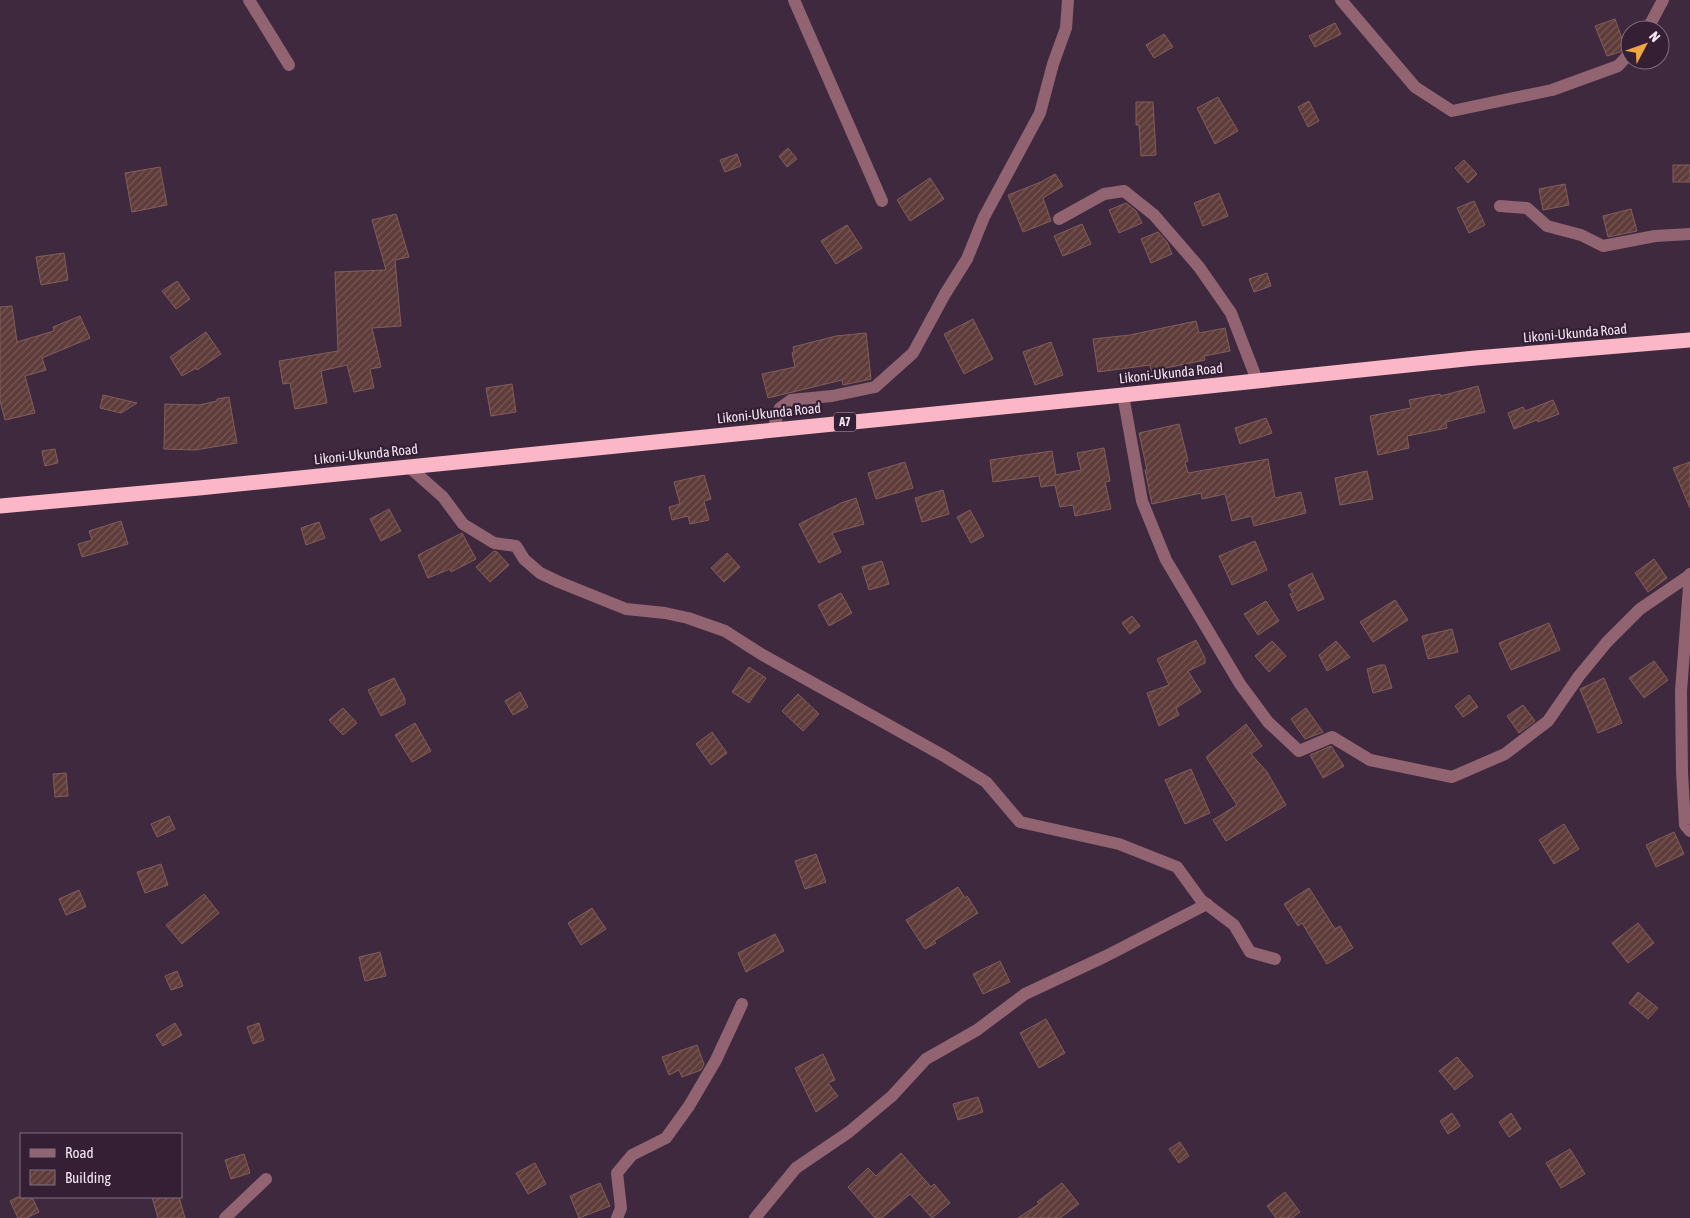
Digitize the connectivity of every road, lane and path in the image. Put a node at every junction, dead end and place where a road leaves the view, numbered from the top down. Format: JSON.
{"nodes":[{"id":1,"x":249,"y":0,"type":"edge"},
{"id":2,"x":794,"y":0,"type":"edge"},
{"id":3,"x":1068,"y":0,"type":"edge"},
{"id":4,"x":1341,"y":0,"type":"edge"},
{"id":5,"x":1663,"y":0,"type":"edge"},
{"id":6,"x":1652,"y":20,"type":"edge"},
{"id":7,"x":1620,"y":64,"type":"edge"},
{"id":8,"x":289,"y":65,"type":"dead end"},
{"id":9,"x":882,"y":201,"type":"dead end"},
{"id":10,"x":1500,"y":206,"type":"dead end"},
{"id":11,"x":1059,"y":219,"type":"dead end"},
{"id":12,"x":1690,"y":234,"type":"edge"},
{"id":13,"x":1690,"y":340,"type":"edge"},
{"id":14,"x":1257,"y":380,"type":"junction"},
{"id":15,"x":1123,"y":395,"type":"junction"},
{"id":16,"x":773,"y":429,"type":"junction"},
{"id":17,"x":408,"y":466,"type":"junction"},
{"id":18,"x":0,"y":506,"type":"edge"},
{"id":19,"x":1690,"y":575,"type":"edge"},
{"id":20,"x":1690,"y":832,"type":"edge"},
{"id":21,"x":1207,"y":904,"type":"junction"},
{"id":22,"x":1275,"y":959,"type":"dead end"},
{"id":23,"x":742,"y":1004,"type":"dead end"},
{"id":24,"x":266,"y":1179,"type":"dead end"},
{"id":25,"x":225,"y":1218,"type":"edge"},
{"id":26,"x":617,"y":1218,"type":"edge"},
{"id":27,"x":755,"y":1218,"type":"edge"}],
"edges":[{"from":1,"to":8,"type":"street"},
{"from":2,"to":9,"type":"street"},
{"from":3,"to":16,"type":"street"},
{"from":4,"to":7,"type":"street"},
{"from":5,"to":6,"type":"street"},
{"from":10,"to":12,"type":"street"},
{"from":11,"to":14,"type":"street"},
{"from":13,"to":14,"type":"highway","name":"Likoni-Ukunda Road","number":"A7"},
{"from":14,"to":15,"type":"highway","name":"Likoni-Ukunda Road","number":"A7"},
{"from":15,"to":16,"type":"highway","name":"Likoni-Ukunda Road","number":"A7"},
{"from":15,"to":19,"type":"street"},
{"from":16,"to":17,"type":"highway","name":"Likoni-Ukunda Road","number":"A7"},
{"from":17,"to":18,"type":"highway","name":"Likoni-Ukunda Road","number":"A7"},
{"from":17,"to":21,"type":"street"},
{"from":19,"to":20,"type":"street"},
{"from":21,"to":22,"type":"street"},
{"from":21,"to":27,"type":"street"},
{"from":23,"to":26,"type":"street"},
{"from":24,"to":25,"type":"street"}]}
